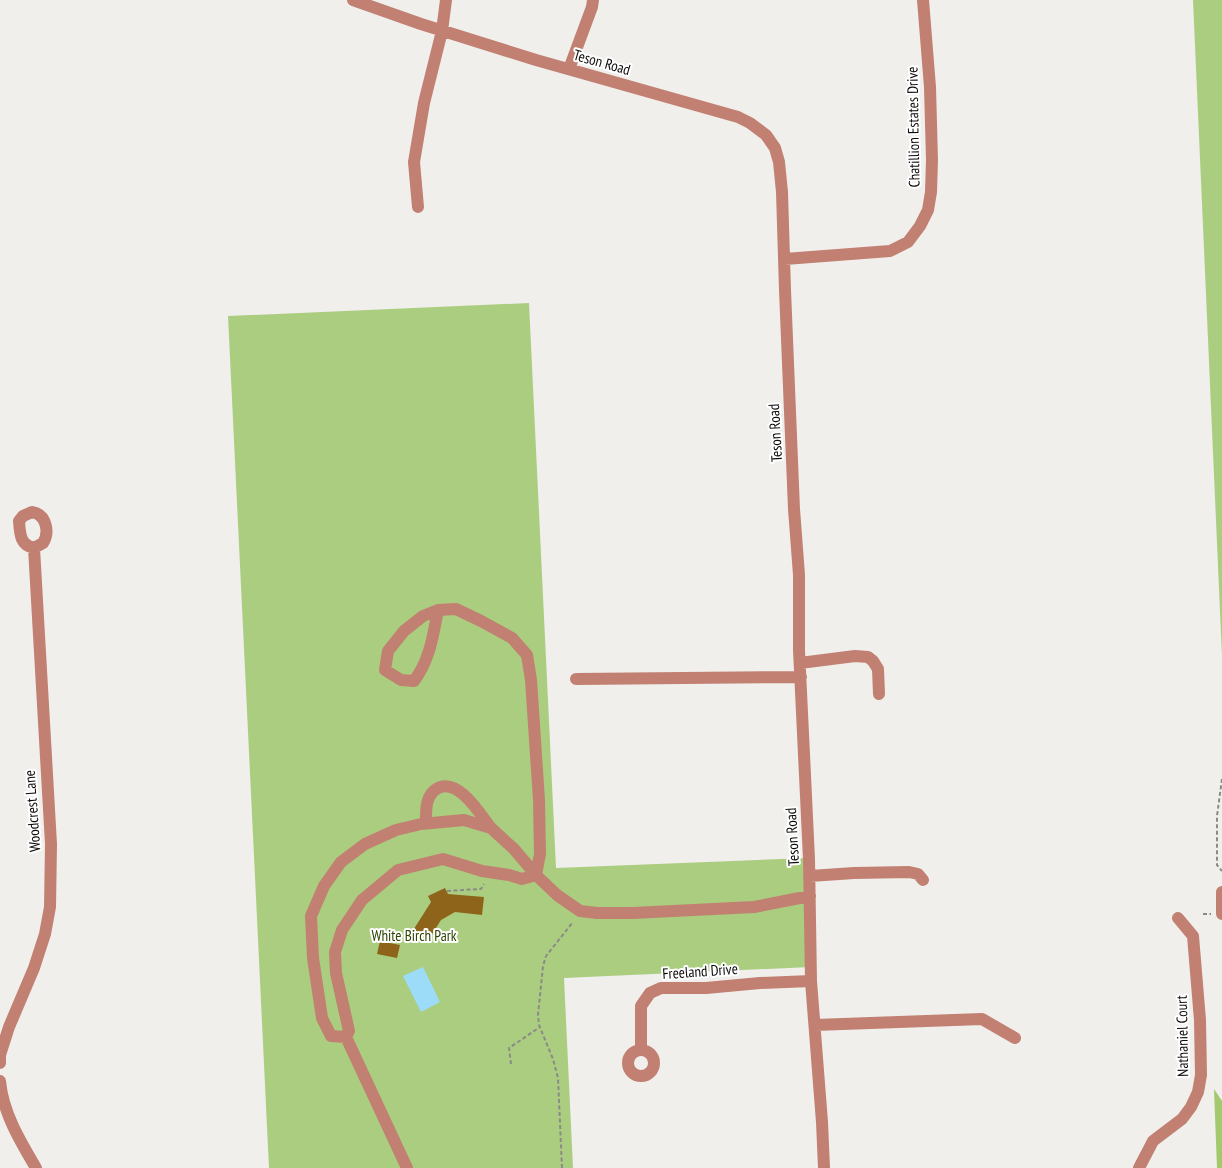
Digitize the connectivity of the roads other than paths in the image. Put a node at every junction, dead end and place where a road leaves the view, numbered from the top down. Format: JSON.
{"nodes":[{"id":1,"x":353,"y":0,"type":"edge"},
{"id":2,"x":446,"y":0,"type":"edge"},
{"id":3,"x":593,"y":0,"type":"edge"},
{"id":4,"x":923,"y":0,"type":"edge"},
{"id":5,"x":442,"y":31,"type":"junction"},
{"id":6,"x":569,"y":69,"type":"junction"},
{"id":7,"x":418,"y":207,"type":"dead end"},
{"id":8,"x":784,"y":259,"type":"junction"},
{"id":9,"x":34,"y":548,"type":"dead end"},
{"id":10,"x":438,"y":610,"type":"junction"},
{"id":11,"x":800,"y":663,"type":"junction"},
{"id":12,"x":801,"y":677,"type":"junction"},
{"id":13,"x":576,"y":679,"type":"dead end"},
{"id":14,"x":879,"y":694,"type":"dead end"},
{"id":15,"x":426,"y":823,"type":"junction"},
{"id":16,"x":491,"y":828,"type":"junction"},
{"id":17,"x":536,"y":874,"type":"junction"},
{"id":18,"x":810,"y":876,"type":"junction"},
{"id":19,"x":923,"y":880,"type":"dead end"},
{"id":20,"x":1222,"y":892,"type":"edge"},
{"id":21,"x":810,"y":896,"type":"junction"},
{"id":22,"x":1218,"y":914,"type":"edge"},
{"id":23,"x":1178,"y":918,"type":"dead end"},
{"id":24,"x":811,"y":981,"type":"junction"},
{"id":25,"x":815,"y":1024,"type":"junction"},
{"id":26,"x":346,"y":1036,"type":"junction"},
{"id":27,"x":1015,"y":1038,"type":"dead end"},
{"id":28,"x":641,"y":1050,"type":"dead end"},
{"id":29,"x":0,"y":1063,"type":"edge"},
{"id":30,"x":0,"y":1081,"type":"edge"},
{"id":31,"x":36,"y":1168,"type":"edge"},
{"id":32,"x":408,"y":1168,"type":"edge"},
{"id":33,"x":824,"y":1168,"type":"edge"},
{"id":34,"x":1139,"y":1168,"type":"edge"}],
"edges":[{"from":1,"to":5,"type":"street","name":"Teson Road"},
{"from":2,"to":5,"type":"street"},
{"from":3,"to":6,"type":"street"},
{"from":4,"to":8,"type":"street","name":"Chatillion Estates Drive"},
{"from":5,"to":6,"type":"street","name":"Teson Road"},
{"from":5,"to":7,"type":"street"},
{"from":6,"to":8,"type":"street","name":"Teson Road"},
{"from":8,"to":11,"type":"street","name":"Teson Road"},
{"from":9,"to":29,"type":"street","name":"Woodcrest Lane"},
{"from":10,"to":10,"type":"street"},
{"from":10,"to":17,"type":"street"},
{"from":11,"to":12,"type":"street","name":"Teson Road"},
{"from":11,"to":14,"type":"street"},
{"from":12,"to":13,"type":"street"},
{"from":12,"to":18,"type":"street","name":"Teson Road"},
{"from":15,"to":16,"type":"street"},
{"from":15,"to":16,"type":"street"},
{"from":15,"to":26,"type":"street"},
{"from":16,"to":17,"type":"street"},
{"from":17,"to":21,"type":"street"},
{"from":17,"to":26,"type":"street"},
{"from":18,"to":19,"type":"street"},
{"from":18,"to":21,"type":"street","name":"Teson Road"},
{"from":20,"to":22,"type":"street"},
{"from":21,"to":24,"type":"street","name":"Teson Road"},
{"from":23,"to":34,"type":"street","name":"Nathaniel Court"},
{"from":24,"to":25,"type":"street","name":"Teson Road"},
{"from":24,"to":28,"type":"street","name":"Freeland Drive"},
{"from":25,"to":27,"type":"street"},
{"from":25,"to":33,"type":"street","name":"Teson Road"},
{"from":26,"to":32,"type":"street"},
{"from":30,"to":31,"type":"street"}]}
